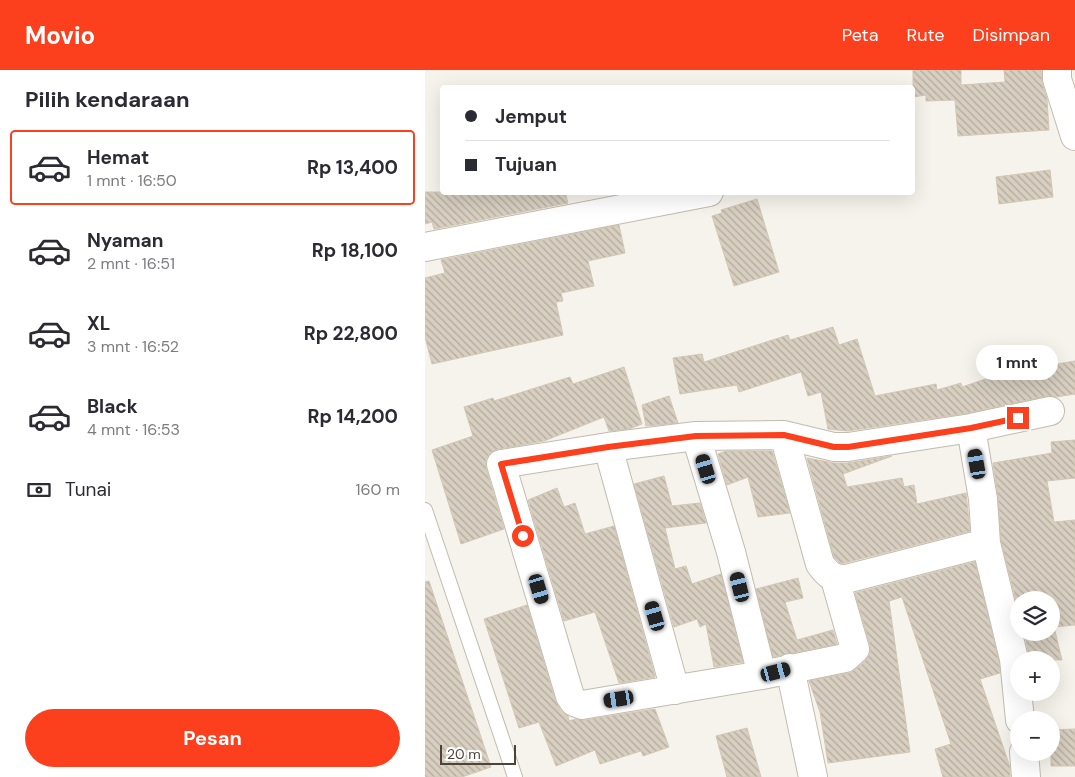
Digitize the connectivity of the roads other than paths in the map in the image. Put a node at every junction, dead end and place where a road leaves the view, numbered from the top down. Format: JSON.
{"nodes":[{"id":1,"x":1057,"y":70,"type":"edge"},
{"id":2,"x":1075,"y":136,"type":"edge"},
{"id":3,"x":693,"y":195,"type":"edge"},
{"id":4,"x":425,"y":246,"type":"edge"},
{"id":5,"x":1049,"y":411,"type":"dead end"},
{"id":6,"x":971,"y":428,"type":"junction"},
{"id":7,"x":784,"y":435,"type":"junction"},
{"id":8,"x":696,"y":436,"type":"junction"},
{"id":9,"x":608,"y":447,"type":"junction"},
{"id":10,"x":425,"y":510,"type":"edge"},
{"id":11,"x":986,"y":542,"type":"junction"},
{"id":12,"x":835,"y":579,"type":"junction"},
{"id":13,"x":790,"y":668,"type":"junction"},
{"id":14,"x":762,"y":675,"type":"junction"},
{"id":15,"x":675,"y":690,"type":"junction"},
{"id":16,"x":1019,"y":711,"type":"edge"},
{"id":17,"x":1025,"y":761,"type":"edge"},
{"id":18,"x":515,"y":777,"type":"edge"},
{"id":19,"x":813,"y":777,"type":"edge"},
{"id":20,"x":1026,"y":777,"type":"edge"}],
"edges":[{"from":1,"to":2,"type":"street"},
{"from":3,"to":4,"type":"street"},
{"from":5,"to":6,"type":"street"},
{"from":6,"to":7,"type":"street"},
{"from":6,"to":11,"type":"street"},
{"from":7,"to":8,"type":"street"},
{"from":7,"to":12,"type":"street"},
{"from":8,"to":9,"type":"street"},
{"from":8,"to":14,"type":"street"},
{"from":9,"to":15,"type":"street"},
{"from":9,"to":15,"type":"street"},
{"from":10,"to":18,"type":"lane"},
{"from":11,"to":12,"type":"street"},
{"from":11,"to":16,"type":"street"},
{"from":12,"to":13,"type":"street"},
{"from":13,"to":14,"type":"street"},
{"from":13,"to":19,"type":"street"},
{"from":14,"to":15,"type":"street"},
{"from":17,"to":20,"type":"street"}]}
